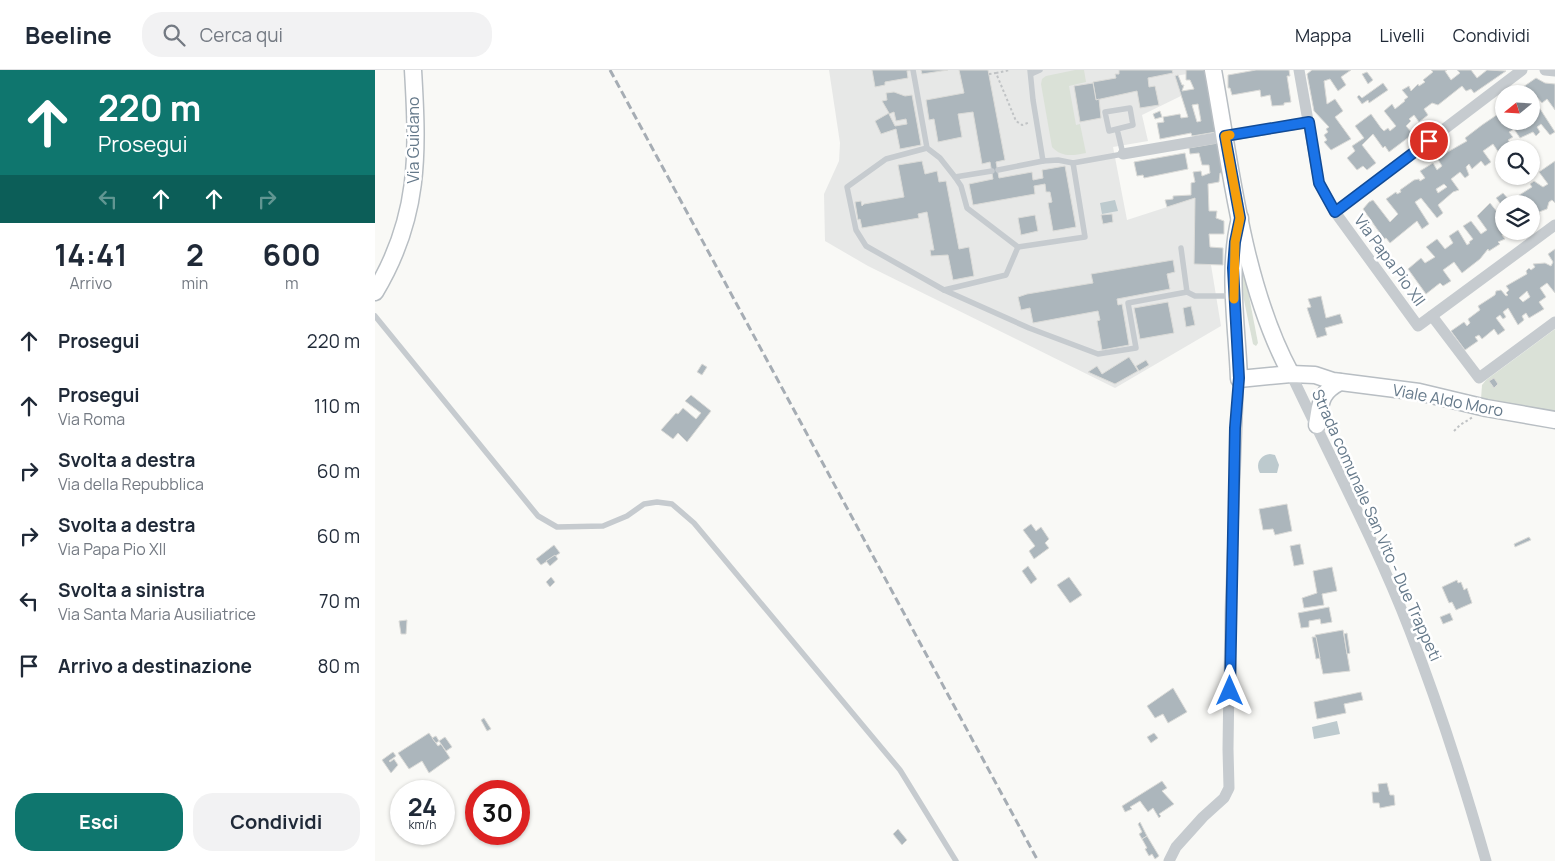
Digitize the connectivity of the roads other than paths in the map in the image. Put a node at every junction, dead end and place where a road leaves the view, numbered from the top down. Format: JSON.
{"nodes":[{"id":1,"x":413,"y":70,"type":"edge"},
{"id":2,"x":913,"y":70,"type":"edge"},
{"id":3,"x":1040,"y":70,"type":"edge"},
{"id":4,"x":1213,"y":70,"type":"edge"},
{"id":5,"x":1299,"y":70,"type":"edge"},
{"id":6,"x":1522,"y":70,"type":"edge"},
{"id":7,"x":1545,"y":70,"type":"edge"},
{"id":8,"x":1555,"y":71,"type":"edge"},
{"id":9,"x":1031,"y":72,"type":"edge"},
{"id":10,"x":1309,"y":122,"type":"junction"},
{"id":11,"x":1117,"y":129,"type":"junction"},
{"id":12,"x":1225,"y":136,"type":"junction"},
{"id":13,"x":927,"y":148,"type":"junction"},
{"id":14,"x":1123,"y":154,"type":"junction"},
{"id":15,"x":1043,"y":161,"type":"junction"},
{"id":16,"x":1073,"y":163,"type":"junction"},
{"id":17,"x":955,"y":177,"type":"junction"},
{"id":18,"x":1335,"y":212,"type":"junction"},
{"id":19,"x":1240,"y":218,"type":"junction"},
{"id":20,"x":1555,"y":225,"type":"edge"},
{"id":21,"x":1018,"y":247,"type":"junction"},
{"id":22,"x":1181,"y":248,"type":"dead end"},
{"id":23,"x":944,"y":290,"type":"junction"},
{"id":24,"x":375,"y":292,"type":"edge"},
{"id":25,"x":1187,"y":292,"type":"junction"},
{"id":26,"x":1234,"y":297,"type":"junction"},
{"id":27,"x":375,"y":316,"type":"edge"},
{"id":28,"x":1431,"y":316,"type":"junction"},
{"id":29,"x":1555,"y":322,"type":"edge"},
{"id":30,"x":1239,"y":378,"type":"junction"},
{"id":31,"x":1293,"y":378,"type":"junction"},
{"id":32,"x":1337,"y":381,"type":"junction"},
{"id":33,"x":1555,"y":420,"type":"edge"},
{"id":34,"x":1317,"y":425,"type":"junction"},
{"id":35,"x":956,"y":861,"type":"edge"},
{"id":36,"x":1169,"y":861,"type":"edge"},
{"id":37,"x":1486,"y":861,"type":"edge"}],
"edges":[{"from":1,"to":24,"type":"main road","name":"Via Guidano"},
{"from":2,"to":13,"type":"lane"},
{"from":3,"to":9,"type":"lane"},
{"from":4,"to":12,"type":"main road"},
{"from":5,"to":10,"type":"street","name":"Via Papa Pio XII"},
{"from":6,"to":18,"type":"street"},
{"from":7,"to":8,"type":"street"},
{"from":9,"to":15,"type":"lane"},
{"from":10,"to":12,"type":"street"},
{"from":10,"to":18,"type":"street","name":"Via Papa Pio XII"},
{"from":11,"to":11,"type":"lane"},
{"from":11,"to":14,"type":"lane"},
{"from":12,"to":14,"type":"street"},
{"from":12,"to":19,"type":"main road"},
{"from":13,"to":17,"type":"lane"},
{"from":13,"to":23,"type":"lane"},
{"from":14,"to":16,"type":"lane"},
{"from":15,"to":16,"type":"lane"},
{"from":15,"to":17,"type":"lane"},
{"from":16,"to":21,"type":"lane"},
{"from":17,"to":21,"type":"lane"},
{"from":18,"to":28,"type":"street","name":"Via Papa Pio XII"},
{"from":19,"to":26,"type":"main road"},
{"from":19,"to":31,"type":"main road"},
{"from":20,"to":28,"type":"street"},
{"from":21,"to":23,"type":"lane"},
{"from":22,"to":25,"type":"lane"},
{"from":23,"to":25,"type":"lane"},
{"from":25,"to":26,"type":"lane"},
{"from":26,"to":30,"type":"main road"},
{"from":27,"to":35,"type":"lane"},
{"from":28,"to":29,"type":"street"},
{"from":30,"to":31,"type":"main road","name":"Viale Aldo Moro"},
{"from":30,"to":36,"type":"street"},
{"from":31,"to":32,"type":"main road","name":"Viale Aldo Moro"},
{"from":31,"to":34,"type":"street","name":"Strada comunale San Vito - Due Trappeti"},
{"from":32,"to":33,"type":"main road","name":"Viale Aldo Moro"},
{"from":32,"to":34,"type":"main road"},
{"from":34,"to":37,"type":"street","name":"Strada comunale San Vito - Due Trappeti"}]}
